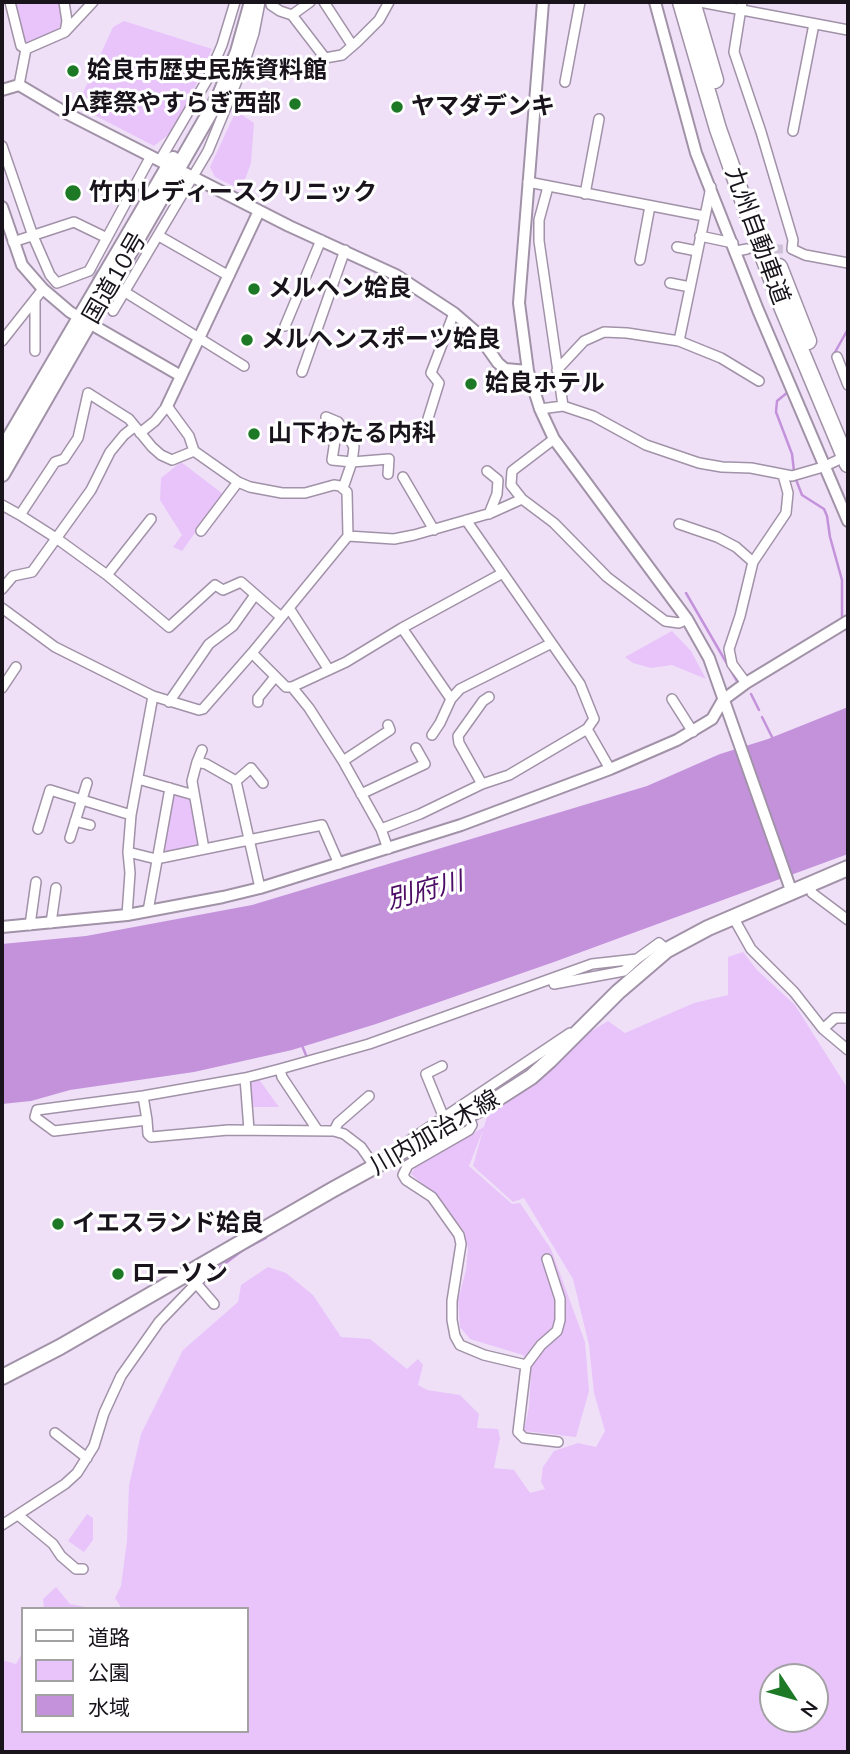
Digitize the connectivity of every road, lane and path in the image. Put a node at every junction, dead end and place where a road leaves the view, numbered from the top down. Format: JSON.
{"nodes":[{"id":1,"x":10,"y":2,"type":"edge"},
{"id":2,"x":64,"y":2,"type":"edge"},
{"id":3,"x":93,"y":2,"type":"edge"},
{"id":4,"x":235,"y":2,"type":"edge"},
{"id":5,"x":243,"y":2,"type":"edge"},
{"id":6,"x":252,"y":2,"type":"edge"},
{"id":7,"x":260,"y":2,"type":"edge"},
{"id":8,"x":271,"y":2,"type":"edge"},
{"id":9,"x":310,"y":2,"type":"edge"},
{"id":10,"x":324,"y":2,"type":"edge"},
{"id":11,"x":389,"y":2,"type":"edge"},
{"id":12,"x":543,"y":2,"type":"edge"},
{"id":13,"x":580,"y":2,"type":"edge"},
{"id":14,"x":655,"y":2,"type":"edge"},
{"id":15,"x":681,"y":2,"type":"edge"},
{"id":16,"x":692,"y":2,"type":"edge"},
{"id":17,"x":700,"y":2,"type":"edge"},
{"id":18,"x":741,"y":6,"type":"edge"},
{"id":19,"x":292,"y":15,"type":"junction"},
{"id":20,"x":814,"y":24,"type":"junction"},
{"id":21,"x":848,"y":30,"type":"edge"},
{"id":22,"x":65,"y":32,"type":"junction"},
{"id":23,"x":352,"y":45,"type":"junction"},
{"id":24,"x":26,"y":49,"type":"junction"},
{"id":25,"x":565,"y":82,"type":"dead end"},
{"id":26,"x":19,"y":85,"type":"junction"},
{"id":27,"x":2,"y":90,"type":"edge"},
{"id":28,"x":599,"y":119,"type":"dead end"},
{"id":29,"x":793,"y":131,"type":"dead end"},
{"id":30,"x":2,"y":146,"type":"edge"},
{"id":31,"x":158,"y":160,"type":"junction"},
{"id":32,"x":189,"y":176,"type":"junction"},
{"id":33,"x":528,"y":182,"type":"junction"},
{"id":34,"x":548,"y":187,"type":"junction"},
{"id":35,"x":711,"y":187,"type":"junction"},
{"id":36,"x":585,"y":194,"type":"junction"},
{"id":37,"x":650,"y":206,"type":"junction"},
{"id":38,"x":2,"y":207,"type":"edge"},
{"id":39,"x":259,"y":211,"type":"junction"},
{"id":40,"x":704,"y":216,"type":"junction"},
{"id":41,"x":33,"y":236,"type":"junction"},
{"id":42,"x":159,"y":236,"type":"junction"},
{"id":43,"x":700,"y":236,"type":"junction"},
{"id":44,"x":107,"y":238,"type":"junction"},
{"id":45,"x":321,"y":240,"type":"junction"},
{"id":46,"x":13,"y":242,"type":"junction"},
{"id":47,"x":677,"y":247,"type":"dead end"},
{"id":48,"x":739,"y":248,"type":"junction"},
{"id":49,"x":345,"y":250,"type":"junction"},
{"id":50,"x":697,"y":251,"type":"junction"},
{"id":51,"x":640,"y":260,"type":"dead end"},
{"id":52,"x":848,"y":263,"type":"edge"},
{"id":53,"x":229,"y":276,"type":"junction"},
{"id":54,"x":670,"y":284,"type":"dead end"},
{"id":55,"x":690,"y":287,"type":"junction"},
{"id":56,"x":43,"y":289,"type":"junction"},
{"id":57,"x":125,"y":292,"type":"junction"},
{"id":58,"x":35,"y":299,"type":"junction"},
{"id":59,"x":113,"y":311,"type":"dead end"},
{"id":60,"x":454,"y":313,"type":"junction"},
{"id":61,"x":85,"y":321,"type":"junction"},
{"id":62,"x":285,"y":326,"type":"dead end"},
{"id":63,"x":201,"y":338,"type":"junction"},
{"id":64,"x":2,"y":341,"type":"edge"},
{"id":65,"x":680,"y":341,"type":"junction"},
{"id":66,"x":35,"y":351,"type":"dead end"},
{"id":67,"x":837,"y":357,"type":"dead end"},
{"id":68,"x":244,"y":366,"type":"dead end"},
{"id":69,"x":557,"y":370,"type":"junction"},
{"id":70,"x":528,"y":371,"type":"junction"},
{"id":71,"x":302,"y":372,"type":"dead end"},
{"id":72,"x":181,"y":376,"type":"junction"},
{"id":73,"x":759,"y":382,"type":"dead end"},
{"id":74,"x":848,"y":385,"type":"edge"},
{"id":75,"x":167,"y":406,"type":"junction"},
{"id":76,"x":564,"y":406,"type":"junction"},
{"id":77,"x":540,"y":409,"type":"junction"},
{"id":78,"x":326,"y":417,"type":"dead end"},
{"id":79,"x":426,"y":425,"type":"dead end"},
{"id":80,"x":137,"y":430,"type":"junction"},
{"id":81,"x":347,"y":435,"type":"junction"},
{"id":82,"x":848,"y":438,"type":"edge"},
{"id":83,"x":554,"y":439,"type":"junction"},
{"id":84,"x":2,"y":451,"type":"edge"},
{"id":85,"x":194,"y":452,"type":"junction"},
{"id":86,"x":843,"y":462,"type":"edge"},
{"id":87,"x":352,"y":463,"type":"junction"},
{"id":88,"x":823,"y":467,"type":"junction"},
{"id":89,"x":487,"y":471,"type":"dead end"},
{"id":90,"x":2,"y":474,"type":"edge"},
{"id":91,"x":388,"y":474,"type":"dead end"},
{"id":92,"x":783,"y":475,"type":"junction"},
{"id":93,"x":403,"y":477,"type":"dead end"},
{"id":94,"x":238,"y":482,"type":"junction"},
{"id":95,"x":344,"y":488,"type":"junction"},
{"id":96,"x":522,"y":499,"type":"junction"},
{"id":97,"x":2,"y":505,"type":"edge"},
{"id":98,"x":20,"y":514,"type":"junction"},
{"id":99,"x":489,"y":514,"type":"junction"},
{"id":100,"x":151,"y":519,"type":"dead end"},
{"id":101,"x":466,"y":520,"type":"junction"},
{"id":102,"x":848,"y":521,"type":"edge"},
{"id":103,"x":679,"y":524,"type":"dead end"},
{"id":104,"x":434,"y":530,"type":"junction"},
{"id":105,"x":201,"y":531,"type":"dead end"},
{"id":106,"x":348,"y":536,"type":"junction"},
{"id":107,"x":56,"y":538,"type":"junction"},
{"id":108,"x":753,"y":562,"type":"junction"},
{"id":109,"x":501,"y":574,"type":"junction"},
{"id":110,"x":107,"y":575,"type":"junction"},
{"id":111,"x":2,"y":589,"type":"edge"},
{"id":112,"x":255,"y":594,"type":"junction"},
{"id":113,"x":2,"y":608,"type":"edge"},
{"id":114,"x":289,"y":608,"type":"junction"},
{"id":115,"x":281,"y":617,"type":"junction"},
{"id":116,"x":687,"y":619,"type":"junction"},
{"id":117,"x":848,"y":621,"type":"edge"},
{"id":118,"x":402,"y":628,"type":"junction"},
{"id":119,"x":550,"y":644,"type":"junction"},
{"id":120,"x":252,"y":653,"type":"junction"},
{"id":121,"x":16,"y":667,"type":"dead end"},
{"id":122,"x":329,"y":670,"type":"junction"},
{"id":123,"x":275,"y":677,"type":"junction"},
{"id":124,"x":747,"y":683,"type":"junction"},
{"id":125,"x":2,"y":688,"type":"edge"},
{"id":126,"x":292,"y":688,"type":"junction"},
{"id":127,"x":153,"y":696,"type":"junction"},
{"id":128,"x":489,"y":697,"type":"dead end"},
{"id":129,"x":451,"y":699,"type":"junction"},
{"id":130,"x":672,"y":699,"type":"dead end"},
{"id":131,"x":723,"y":700,"type":"junction"},
{"id":132,"x":169,"y":702,"type":"junction"},
{"id":133,"x":258,"y":702,"type":"dead end"},
{"id":134,"x":388,"y":725,"type":"dead end"},
{"id":135,"x":587,"y":729,"type":"junction"},
{"id":136,"x":693,"y":732,"type":"junction"},
{"id":137,"x":432,"y":734,"type":"dead end"},
{"id":138,"x":416,"y":748,"type":"dead end"},
{"id":139,"x":202,"y":750,"type":"dead end"},
{"id":140,"x":343,"y":761,"type":"junction"},
{"id":141,"x":197,"y":762,"type":"junction"},
{"id":142,"x":610,"y":769,"type":"junction"},
{"id":143,"x":138,"y":779,"type":"junction"},
{"id":144,"x":236,"y":781,"type":"junction"},
{"id":145,"x":87,"y":783,"type":"dead end"},
{"id":146,"x":264,"y":783,"type":"dead end"},
{"id":147,"x":482,"y":784,"type":"junction"},
{"id":148,"x":170,"y":788,"type":"junction"},
{"id":149,"x":361,"y":794,"type":"junction"},
{"id":150,"x":194,"y":795,"type":"junction"},
{"id":151,"x":82,"y":800,"type":"junction"},
{"id":152,"x":131,"y":814,"type":"junction"},
{"id":153,"x":75,"y":821,"type":"junction"},
{"id":154,"x":90,"y":825,"type":"dead end"},
{"id":155,"x":38,"y":829,"type":"dead end"},
{"id":156,"x":381,"y":829,"type":"junction"},
{"id":157,"x":70,"y":838,"type":"dead end"},
{"id":158,"x":250,"y":840,"type":"junction"},
{"id":159,"x":204,"y":849,"type":"junction"},
{"id":160,"x":388,"y":849,"type":"junction"},
{"id":161,"x":128,"y":852,"type":"junction"},
{"id":162,"x":156,"y":859,"type":"junction"},
{"id":163,"x":339,"y":864,"type":"junction"},
{"id":164,"x":848,"y":868,"type":"edge"},
{"id":165,"x":36,"y":882,"type":"dead end"},
{"id":166,"x":810,"y":885,"type":"junction"},
{"id":167,"x":56,"y":888,"type":"dead end"},
{"id":168,"x":260,"y":888,"type":"junction"},
{"id":169,"x":790,"y":889,"type":"junction"},
{"id":170,"x":148,"y":911,"type":"junction"},
{"id":171,"x":127,"y":915,"type":"junction"},
{"id":172,"x":733,"y":917,"type":"junction"},
{"id":173,"x":848,"y":920,"type":"edge"},
{"id":174,"x":51,"y":923,"type":"junction"},
{"id":175,"x":30,"y":925,"type":"junction"},
{"id":176,"x":2,"y":927,"type":"edge"},
{"id":177,"x":667,"y":950,"type":"junction"},
{"id":178,"x":637,"y":959,"type":"junction"},
{"id":179,"x":521,"y":994,"type":"dead end"},
{"id":180,"x":848,"y":1018,"type":"edge"},
{"id":181,"x":823,"y":1029,"type":"junction"},
{"id":182,"x":582,"y":1030,"type":"junction"},
{"id":183,"x":848,"y":1050,"type":"edge"},
{"id":184,"x":442,"y":1066,"type":"dead end"},
{"id":185,"x":280,"y":1069,"type":"junction"},
{"id":186,"x":245,"y":1078,"type":"junction"},
{"id":187,"x":143,"y":1096,"type":"junction"},
{"id":188,"x":369,"y":1096,"type":"dead end"},
{"id":189,"x":468,"y":1115,"type":"junction"},
{"id":190,"x":444,"y":1118,"type":"junction"},
{"id":191,"x":147,"y":1120,"type":"junction"},
{"id":192,"x":340,"y":1123,"type":"junction"},
{"id":193,"x":249,"y":1130,"type":"junction"},
{"id":194,"x":318,"y":1131,"type":"junction"},
{"id":195,"x":399,"y":1155,"type":"junction"},
{"id":196,"x":375,"y":1167,"type":"junction"},
{"id":197,"x":547,"y":1259,"type":"dead end"},
{"id":198,"x":206,"y":1262,"type":"junction"},
{"id":199,"x":197,"y":1285,"type":"junction"},
{"id":200,"x":215,"y":1304,"type":"dead end"},
{"id":201,"x":526,"y":1365,"type":"junction"},
{"id":202,"x":2,"y":1377,"type":"edge"},
{"id":203,"x":55,"y":1433,"type":"dead end"},
{"id":204,"x":558,"y":1442,"type":"dead end"},
{"id":205,"x":87,"y":1458,"type":"junction"},
{"id":206,"x":21,"y":1517,"type":"junction"},
{"id":207,"x":2,"y":1524,"type":"edge"},
{"id":208,"x":83,"y":1569,"type":"dead end"}],
"edges":[{"from":1,"to":24,"type":"street"},
{"from":2,"to":22,"type":"street"},
{"from":3,"to":22,"type":"street"},
{"from":4,"to":31,"type":"street"},
{"from":5,"to":61,"type":"main road","name":"国道10号"},
{"from":6,"to":61,"type":"main road","name":"国道10号"},
{"from":7,"to":32,"type":"street"},
{"from":8,"to":19,"type":"street"},
{"from":9,"to":19,"type":"street"},
{"from":10,"to":23,"type":"street"},
{"from":11,"to":23,"type":"street"},
{"from":12,"to":33,"type":"street"},
{"from":13,"to":25,"type":"street"},
{"from":14,"to":35,"type":"street"},
{"from":15,"to":86,"type":"highway","name":"九州自動車道"},
{"from":16,"to":82,"type":"highway","name":"九州自動車道"},
{"from":17,"to":18,"type":"street"},
{"from":18,"to":20,"type":"street"},
{"from":18,"to":52,"type":"street"},
{"from":19,"to":23,"type":"street"},
{"from":20,"to":21,"type":"street"},
{"from":20,"to":29,"type":"street"},
{"from":22,"to":24,"type":"street"},
{"from":24,"to":26,"type":"street"},
{"from":26,"to":27,"type":"street"},
{"from":26,"to":31,"type":"street"},
{"from":28,"to":36,"type":"street"},
{"from":30,"to":41,"type":"street"},
{"from":31,"to":44,"type":"street"},
{"from":32,"to":39,"type":"street"},
{"from":32,"to":42,"type":"street"},
{"from":33,"to":34,"type":"street"},
{"from":33,"to":70,"type":"street"},
{"from":34,"to":36,"type":"street"},
{"from":34,"to":69,"type":"street"},
{"from":35,"to":40,"type":"street"},
{"from":35,"to":48,"type":"street"},
{"from":36,"to":37,"type":"street"},
{"from":37,"to":40,"type":"street"},
{"from":37,"to":51,"type":"street"},
{"from":38,"to":46,"type":"street"},
{"from":39,"to":45,"type":"street"},
{"from":39,"to":53,"type":"street"},
{"from":40,"to":43,"type":"street"},
{"from":41,"to":44,"type":"street"},
{"from":41,"to":44,"type":"street"},
{"from":41,"to":46,"type":"street"},
{"from":42,"to":53,"type":"street"},
{"from":42,"to":57,"type":"street"},
{"from":43,"to":48,"type":"street"},
{"from":43,"to":50,"type":"street"},
{"from":45,"to":49,"type":"street"},
{"from":45,"to":62,"type":"street"},
{"from":46,"to":56,"type":"street"},
{"from":47,"to":50,"type":"street"},
{"from":48,"to":88,"type":"street"},
{"from":49,"to":60,"type":"street"},
{"from":49,"to":71,"type":"street"},
{"from":50,"to":55,"type":"street"},
{"from":53,"to":63,"type":"street"},
{"from":54,"to":55,"type":"street"},
{"from":55,"to":65,"type":"street"},
{"from":56,"to":58,"type":"street"},
{"from":56,"to":61,"type":"street"},
{"from":57,"to":59,"type":"street"},
{"from":57,"to":63,"type":"street"},
{"from":58,"to":64,"type":"street"},
{"from":58,"to":66,"type":"street"},
{"from":60,"to":70,"type":"street"},
{"from":60,"to":79,"type":"street"},
{"from":61,"to":72,"type":"street"},
{"from":61,"to":84,"type":"main road","name":"国道10号"},
{"from":61,"to":90,"type":"main road","name":"国道10号"},
{"from":63,"to":68,"type":"street"},
{"from":63,"to":72,"type":"street"},
{"from":65,"to":69,"type":"street"},
{"from":65,"to":73,"type":"street"},
{"from":67,"to":74,"type":"street"},
{"from":69,"to":76,"type":"street"},
{"from":70,"to":77,"type":"street"},
{"from":72,"to":75,"type":"street"},
{"from":75,"to":80,"type":"street"},
{"from":75,"to":85,"type":"street"},
{"from":76,"to":77,"type":"street"},
{"from":76,"to":92,"type":"street"},
{"from":77,"to":83,"type":"street"},
{"from":78,"to":81,"type":"street"},
{"from":80,"to":85,"type":"street"},
{"from":80,"to":98,"type":"street"},
{"from":80,"to":107,"type":"street"},
{"from":81,"to":87,"type":"street"},
{"from":81,"to":87,"type":"street"},
{"from":83,"to":96,"type":"street"},
{"from":83,"to":116,"type":"street"},
{"from":85,"to":94,"type":"street"},
{"from":86,"to":88,"type":"street"},
{"from":87,"to":91,"type":"street"},
{"from":87,"to":95,"type":"street"},
{"from":88,"to":92,"type":"street"},
{"from":88,"to":102,"type":"street"},
{"from":89,"to":99,"type":"street"},
{"from":92,"to":108,"type":"street"},
{"from":93,"to":104,"type":"street"},
{"from":94,"to":95,"type":"street"},
{"from":94,"to":105,"type":"street"},
{"from":95,"to":106,"type":"street"},
{"from":96,"to":99,"type":"street"},
{"from":96,"to":116,"type":"street"},
{"from":97,"to":98,"type":"street"},
{"from":98,"to":107,"type":"street"},
{"from":99,"to":101,"type":"street"},
{"from":100,"to":110,"type":"street"},
{"from":101,"to":104,"type":"street"},
{"from":101,"to":109,"type":"street"},
{"from":103,"to":108,"type":"street"},
{"from":104,"to":106,"type":"street"},
{"from":106,"to":114,"type":"street"},
{"from":107,"to":110,"type":"street"},
{"from":107,"to":111,"type":"street"},
{"from":108,"to":124,"type":"street"},
{"from":109,"to":118,"type":"street"},
{"from":109,"to":119,"type":"street"},
{"from":110,"to":112,"type":"street"},
{"from":112,"to":115,"type":"street"},
{"from":112,"to":132,"type":"street"},
{"from":113,"to":127,"type":"street"},
{"from":114,"to":115,"type":"street"},
{"from":114,"to":122,"type":"street"},
{"from":115,"to":120,"type":"street"},
{"from":116,"to":131,"type":"street"},
{"from":117,"to":124,"type":"street"},
{"from":118,"to":122,"type":"street"},
{"from":118,"to":129,"type":"street"},
{"from":119,"to":129,"type":"street"},
{"from":119,"to":135,"type":"street"},
{"from":120,"to":123,"type":"street"},
{"from":120,"to":132,"type":"street"},
{"from":121,"to":125,"type":"street"},
{"from":122,"to":126,"type":"street"},
{"from":123,"to":126,"type":"street"},
{"from":123,"to":133,"type":"street"},
{"from":124,"to":131,"type":"street"},
{"from":126,"to":140,"type":"street"},
{"from":127,"to":132,"type":"street"},
{"from":127,"to":143,"type":"street"},
{"from":128,"to":147,"type":"street"},
{"from":129,"to":137,"type":"street"},
{"from":130,"to":136,"type":"street"},
{"from":131,"to":136,"type":"street"},
{"from":131,"to":169,"type":"street"},
{"from":134,"to":140,"type":"street"},
{"from":135,"to":142,"type":"street"},
{"from":135,"to":147,"type":"street"},
{"from":136,"to":142,"type":"street"},
{"from":138,"to":149,"type":"street"},
{"from":139,"to":141,"type":"street"},
{"from":140,"to":149,"type":"street"},
{"from":141,"to":144,"type":"street"},
{"from":141,"to":150,"type":"street"},
{"from":142,"to":160,"type":"street"},
{"from":143,"to":148,"type":"street"},
{"from":143,"to":152,"type":"street"},
{"from":144,"to":146,"type":"street"},
{"from":144,"to":158,"type":"street"},
{"from":145,"to":151,"type":"street"},
{"from":147,"to":156,"type":"street"},
{"from":148,"to":150,"type":"street"},
{"from":148,"to":162,"type":"street"},
{"from":149,"to":156,"type":"street"},
{"from":150,"to":159,"type":"street"},
{"from":151,"to":152,"type":"street"},
{"from":151,"to":153,"type":"street"},
{"from":151,"to":155,"type":"street"},
{"from":152,"to":161,"type":"street"},
{"from":153,"to":154,"type":"street"},
{"from":153,"to":157,"type":"street"},
{"from":156,"to":160,"type":"street"},
{"from":158,"to":159,"type":"street"},
{"from":158,"to":163,"type":"street"},
{"from":158,"to":168,"type":"street"},
{"from":159,"to":162,"type":"street"},
{"from":160,"to":163,"type":"street"},
{"from":161,"to":162,"type":"street"},
{"from":161,"to":171,"type":"street"},
{"from":162,"to":170,"type":"street"},
{"from":163,"to":168,"type":"street"},
{"from":164,"to":166,"type":"main road","name":"川内加治木線"},
{"from":165,"to":175,"type":"street"},
{"from":166,"to":169,"type":"main road","name":"川内加治木線"},
{"from":166,"to":173,"type":"street"},
{"from":167,"to":174,"type":"street"},
{"from":168,"to":170,"type":"street"},
{"from":169,"to":172,"type":"main road","name":"川内加治木線"},
{"from":170,"to":171,"type":"street"},
{"from":171,"to":174,"type":"street"},
{"from":172,"to":177,"type":"main road","name":"川内加治木線"},
{"from":172,"to":181,"type":"street"},
{"from":174,"to":175,"type":"street"},
{"from":175,"to":176,"type":"street"},
{"from":177,"to":178,"type":"street"},
{"from":177,"to":182,"type":"main road","name":"川内加治木線"},
{"from":178,"to":179,"type":"street"},
{"from":178,"to":185,"type":"street"},
{"from":180,"to":181,"type":"street"},
{"from":181,"to":183,"type":"street"},
{"from":182,"to":189,"type":"main road","name":"川内加治木線"},
{"from":182,"to":190,"type":"street"},
{"from":184,"to":190,"type":"street"},
{"from":185,"to":186,"type":"street"},
{"from":185,"to":194,"type":"street"},
{"from":186,"to":187,"type":"street"},
{"from":186,"to":193,"type":"street"},
{"from":187,"to":191,"type":"street"},
{"from":187,"to":191,"type":"street"},
{"from":188,"to":192,"type":"street"},
{"from":189,"to":195,"type":"main road","name":"川内加治木線"},
{"from":189,"to":201,"type":"street"},
{"from":190,"to":195,"type":"street"},
{"from":191,"to":193,"type":"street"},
{"from":192,"to":194,"type":"street"},
{"from":192,"to":196,"type":"street"},
{"from":193,"to":194,"type":"street"},
{"from":195,"to":196,"type":"main road","name":"川内加治木線"},
{"from":196,"to":198,"type":"main road","name":"川内加治木線"},
{"from":197,"to":201,"type":"street"},
{"from":198,"to":199,"type":"street"},
{"from":198,"to":202,"type":"main road","name":"川内加治木線"},
{"from":199,"to":200,"type":"street"},
{"from":199,"to":205,"type":"street"},
{"from":201,"to":204,"type":"street"},
{"from":203,"to":205,"type":"street"},
{"from":205,"to":206,"type":"street"},
{"from":206,"to":207,"type":"street"},
{"from":206,"to":208,"type":"street"}]}
